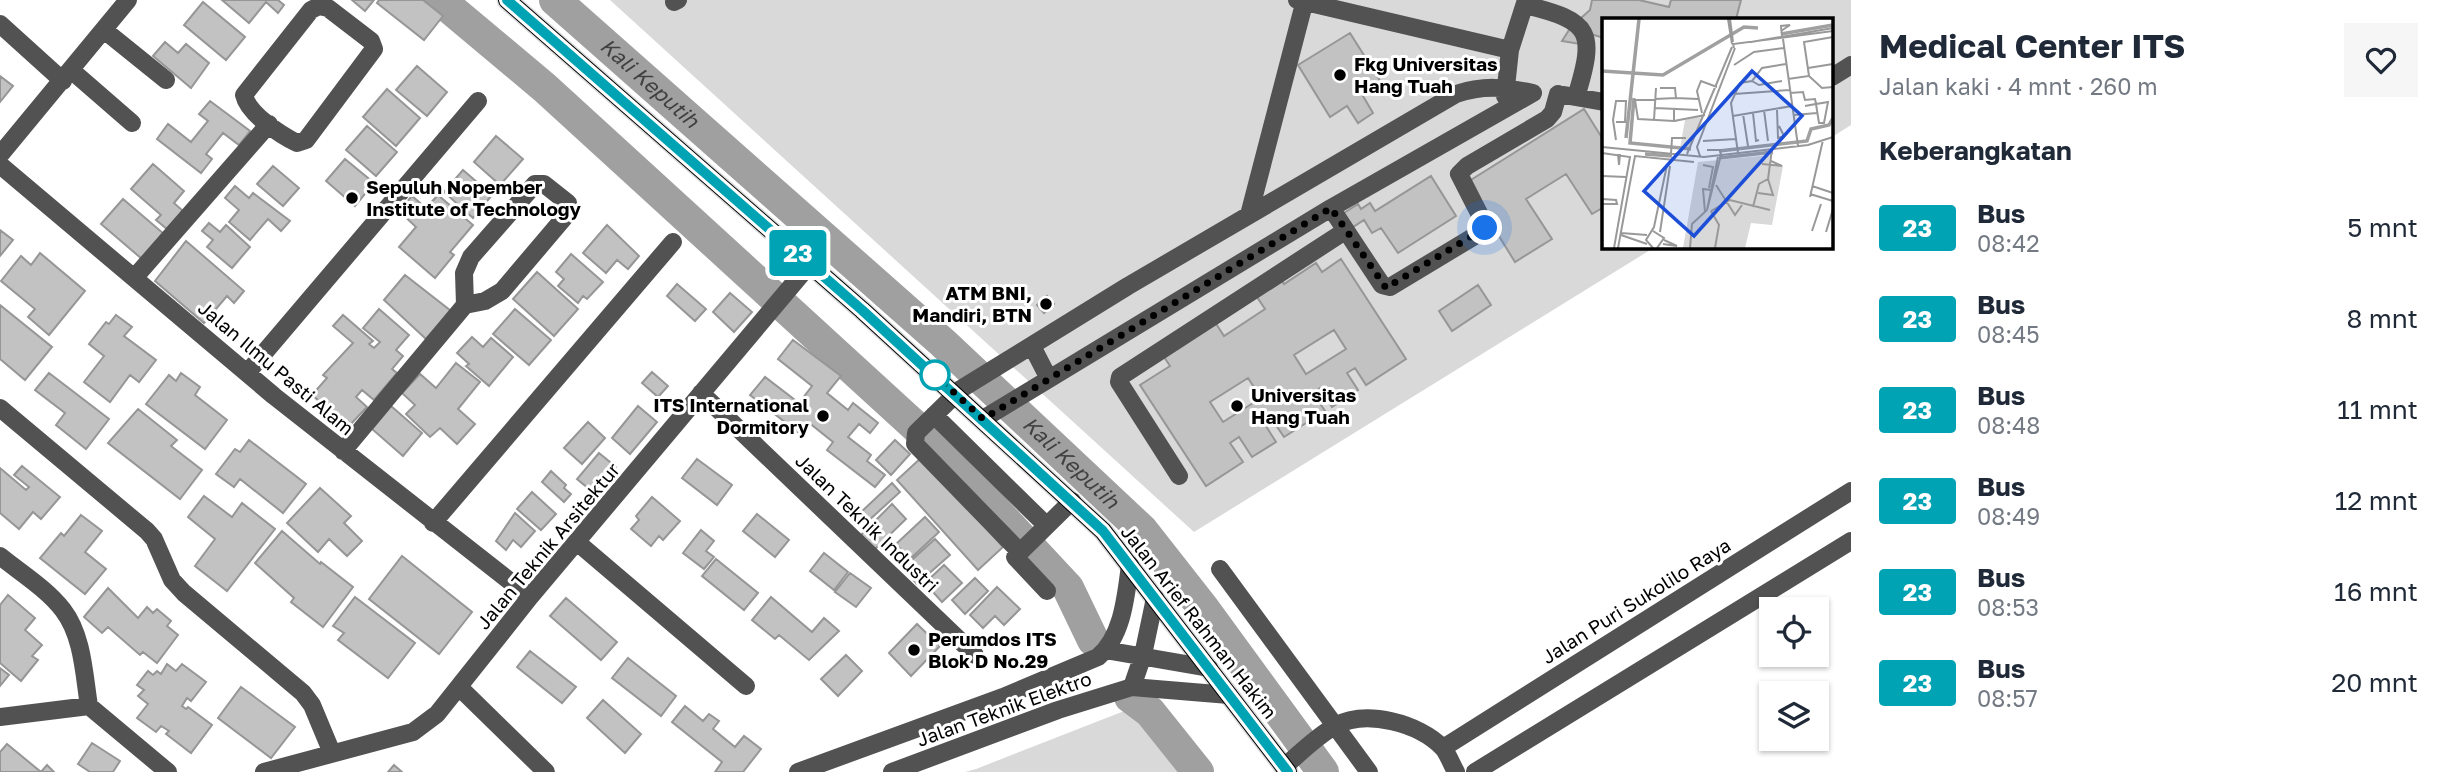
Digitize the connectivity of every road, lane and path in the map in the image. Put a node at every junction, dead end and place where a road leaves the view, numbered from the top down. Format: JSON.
{"nodes":[{"id":1,"x":128,"y":0,"type":"edge"},
{"id":2,"x":1302,"y":1,"type":"edge"},
{"id":3,"x":514,"y":2,"type":"edge"},
{"id":4,"x":1526,"y":2,"type":"edge"},
{"id":5,"x":0,"y":24,"type":"edge"},
{"id":6,"x":104,"y":30,"type":"junction"},
{"id":7,"x":1510,"y":50,"type":"junction"},
{"id":8,"x":1851,"y":65,"type":"edge"},
{"id":9,"x":67,"y":76,"type":"junction"},
{"id":10,"x":1834,"y":76,"type":"edge"},
{"id":11,"x":166,"y":80,"type":"dead end"},
{"id":12,"x":1505,"y":87,"type":"junction"},
{"id":13,"x":1533,"y":93,"type":"junction"},
{"id":14,"x":1567,"y":95,"type":"junction"},
{"id":15,"x":478,"y":101,"type":"dead end"},
{"id":16,"x":1602,"y":102,"type":"edge"},
{"id":17,"x":1504,"y":110,"type":"junction"},
{"id":18,"x":132,"y":123,"type":"dead end"},
{"id":19,"x":269,"y":124,"type":"junction"},
{"id":20,"x":0,"y":155,"type":"edge"},
{"id":21,"x":0,"y":165,"type":"edge"},
{"id":22,"x":1331,"y":208,"type":"junction"},
{"id":23,"x":1249,"y":215,"type":"junction"},
{"id":24,"x":1345,"y":231,"type":"junction"},
{"id":25,"x":673,"y":242,"type":"dead end"},
{"id":26,"x":810,"y":264,"type":"junction"},
{"id":27,"x":135,"y":277,"type":"junction"},
{"id":28,"x":465,"y":304,"type":"junction"},
{"id":29,"x":1032,"y":346,"type":"junction"},
{"id":30,"x":247,"y":373,"type":"junction"},
{"id":31,"x":1049,"y":379,"type":"junction"},
{"id":32,"x":958,"y":391,"type":"junction"},
{"id":33,"x":701,"y":393,"type":"junction"},
{"id":34,"x":0,"y":408,"type":"edge"},
{"id":35,"x":986,"y":417,"type":"junction"},
{"id":36,"x":925,"y":424,"type":"junction"},
{"id":37,"x":343,"y":451,"type":"junction"},
{"id":38,"x":1179,"y":476,"type":"dead end"},
{"id":39,"x":1851,"y":491,"type":"edge"},
{"id":40,"x":1072,"y":501,"type":"junction"},
{"id":41,"x":433,"y":523,"type":"junction"},
{"id":42,"x":1031,"y":539,"type":"junction"},
{"id":43,"x":1851,"y":541,"type":"edge"},
{"id":44,"x":578,"y":543,"type":"junction"},
{"id":45,"x":0,"y":556,"type":"edge"},
{"id":46,"x":1130,"y":565,"type":"junction"},
{"id":47,"x":1220,"y":569,"type":"dead end"},
{"id":48,"x":1047,"y":592,"type":"dead end"},
{"id":49,"x":530,"y":597,"type":"junction"},
{"id":50,"x":1155,"y":598,"type":"junction"},
{"id":51,"x":1105,"y":650,"type":"junction"},
{"id":52,"x":975,"y":655,"type":"dead end"},
{"id":53,"x":1143,"y":655,"type":"junction"},
{"id":54,"x":1209,"y":668,"type":"junction"},
{"id":55,"x":746,"y":686,"type":"dead end"},
{"id":56,"x":459,"y":687,"type":"junction"},
{"id":57,"x":1132,"y":687,"type":"junction"},
{"id":58,"x":1229,"y":695,"type":"junction"},
{"id":59,"x":89,"y":706,"type":"junction"},
{"id":60,"x":0,"y":717,"type":"edge"},
{"id":61,"x":1335,"y":726,"type":"junction"},
{"id":62,"x":886,"y":739,"type":"junction"},
{"id":63,"x":1443,"y":748,"type":"junction"},
{"id":64,"x":332,"y":753,"type":"junction"},
{"id":65,"x":1289,"y":765,"type":"edge"},
{"id":66,"x":305,"y":767,"type":"edge"},
{"id":67,"x":895,"y":771,"type":"edge"},
{"id":68,"x":169,"y":772,"type":"edge"},
{"id":69,"x":264,"y":772,"type":"edge"},
{"id":70,"x":546,"y":772,"type":"edge"},
{"id":71,"x":798,"y":772,"type":"edge"},
{"id":72,"x":1369,"y":772,"type":"edge"},
{"id":73,"x":1456,"y":772,"type":"edge"},
{"id":74,"x":1475,"y":772,"type":"edge"}],
"edges":[{"from":1,"to":6,"type":"street"},
{"from":2,"to":7,"type":"street"},
{"from":2,"to":23,"type":"street"},
{"from":3,"to":26,"type":"main road","name":"Jalan Arief Rahman Hakim"},
{"from":4,"to":7,"type":"street"},
{"from":4,"to":14,"type":"street"},
{"from":5,"to":9,"type":"street"},
{"from":6,"to":9,"type":"street"},
{"from":6,"to":11,"type":"street"},
{"from":7,"to":12,"type":"street"},
{"from":8,"to":10,"type":"street"},
{"from":9,"to":18,"type":"street"},
{"from":9,"to":20,"type":"street"},
{"from":12,"to":13,"type":"street"},
{"from":12,"to":17,"type":"street"},
{"from":12,"to":23,"type":"street"},
{"from":13,"to":14,"type":"street"},
{"from":13,"to":17,"type":"street"},
{"from":14,"to":16,"type":"street"},
{"from":14,"to":24,"type":"street"},
{"from":15,"to":30,"type":"street"},
{"from":17,"to":22,"type":"street"},
{"from":19,"to":19,"type":"street"},
{"from":19,"to":27,"type":"street"},
{"from":21,"to":27,"type":"street","name":"Jalan Ilmu Pasti Alam"},
{"from":22,"to":24,"type":"street"},
{"from":22,"to":31,"type":"street"},
{"from":23,"to":29,"type":"street"},
{"from":24,"to":38,"type":"street"},
{"from":25,"to":41,"type":"street"},
{"from":26,"to":32,"type":"main road","name":"Jalan Arief Rahman Hakim"},
{"from":26,"to":33,"type":"street","name":"Jalan Teknik Arsitektur"},
{"from":27,"to":30,"type":"street","name":"Jalan Ilmu Pasti Alam"},
{"from":28,"to":28,"type":"street"},
{"from":28,"to":37,"type":"street"},
{"from":29,"to":31,"type":"street"},
{"from":29,"to":32,"type":"street"},
{"from":30,"to":37,"type":"street","name":"Jalan Ilmu Pasti Alam"},
{"from":31,"to":35,"type":"street"},
{"from":32,"to":35,"type":"main road","name":"Jalan Arief Rahman Hakim"},
{"from":32,"to":36,"type":"street"},
{"from":33,"to":44,"type":"street","name":"Jalan Teknik Arsitektur"},
{"from":33,"to":52,"type":"street","name":"Jalan Teknik Industri"},
{"from":34,"to":64,"type":"street"},
{"from":35,"to":40,"type":"main road","name":"Jalan Arief Rahman Hakim"},
{"from":36,"to":42,"type":"street"},
{"from":36,"to":42,"type":"street"},
{"from":37,"to":41,"type":"street","name":"Jalan Ilmu Pasti Alam"},
{"from":39,"to":63,"type":"street","name":"Jalan Puri Sukolilo Raya"},
{"from":40,"to":42,"type":"street"},
{"from":40,"to":46,"type":"main road","name":"Jalan Arief Rahman Hakim"},
{"from":41,"to":49,"type":"street","name":"Jalan Ilmu Pasti Alam"},
{"from":42,"to":48,"type":"street"},
{"from":43,"to":74,"type":"street"},
{"from":44,"to":49,"type":"street","name":"Jalan Teknik Arsitektur"},
{"from":44,"to":55,"type":"street"},
{"from":45,"to":59,"type":"street"},
{"from":46,"to":50,"type":"main road","name":"Jalan Arief Rahman Hakim"},
{"from":46,"to":51,"type":"street","name":"Jalan Teknik Elektro"},
{"from":47,"to":61,"type":"street"},
{"from":49,"to":56,"type":"street","name":"Jalan Teknik Arsitektur"},
{"from":50,"to":53,"type":"street"},
{"from":50,"to":54,"type":"main road","name":"Jalan Arief Rahman Hakim"},
{"from":51,"to":53,"type":"street","name":"Jalan Teknik Elektro"},
{"from":51,"to":62,"type":"street","name":"Jalan Teknik Elektro"},
{"from":53,"to":54,"type":"street","name":"Jalan Teknik Elektro"},
{"from":53,"to":57,"type":"street"},
{"from":54,"to":58,"type":"main road","name":"Jalan Arief Rahman Hakim"},
{"from":56,"to":64,"type":"street","name":"Jalan Teknik Arsitektur"},
{"from":56,"to":70,"type":"street"},
{"from":57,"to":58,"type":"street","name":"Jalan Teknik Elektro"},
{"from":57,"to":67,"type":"street","name":"Jalan Teknik Elektro"},
{"from":58,"to":65,"type":"main road","name":"Jalan Arief Rahman Hakim"},
{"from":59,"to":60,"type":"street"},
{"from":59,"to":68,"type":"street"},
{"from":61,"to":63,"type":"street"},
{"from":61,"to":65,"type":"street"},
{"from":61,"to":72,"type":"street"},
{"from":62,"to":67,"type":"street"},
{"from":62,"to":71,"type":"street","name":"Jalan Teknik Elektro"},
{"from":63,"to":73,"type":"street"},
{"from":64,"to":66,"type":"street","name":"Jalan Teknik Arsitektur"},
{"from":66,"to":69,"type":"street","name":"Jalan Teknik Arsitektur"}]}
